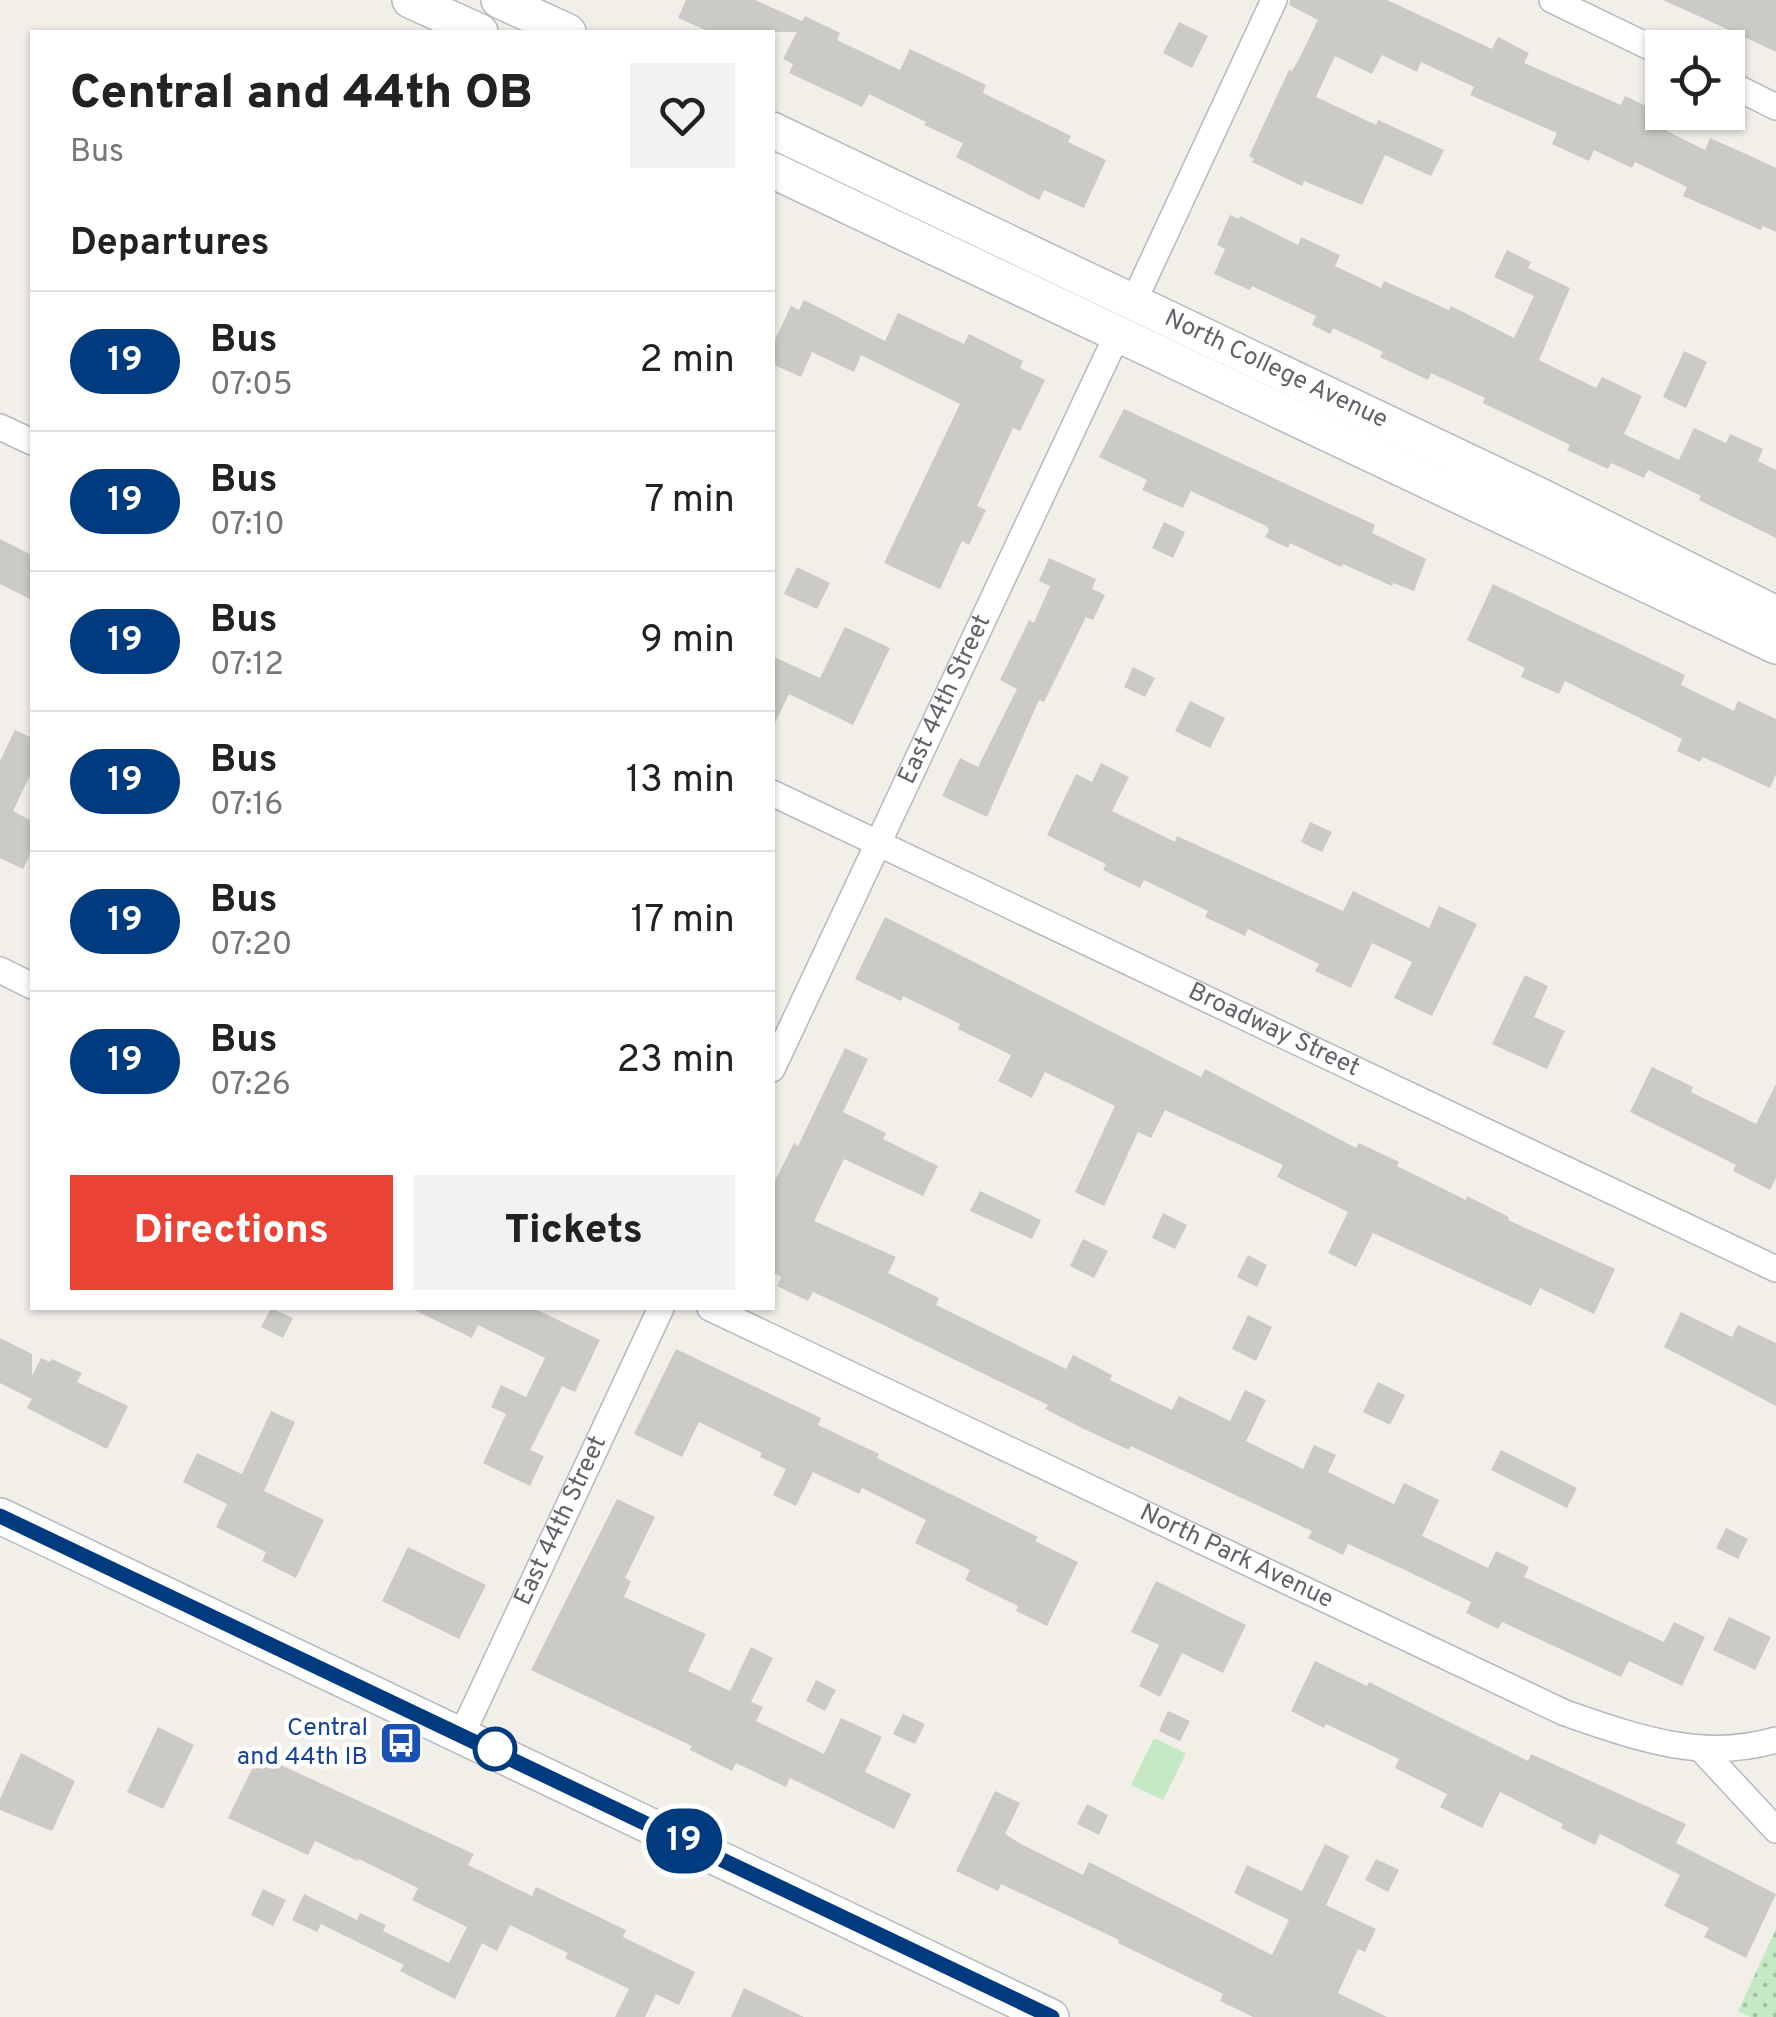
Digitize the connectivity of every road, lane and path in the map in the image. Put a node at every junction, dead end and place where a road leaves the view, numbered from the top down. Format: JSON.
{"nodes":[{"id":1,"x":410,"y":0,"type":"edge"},
{"id":2,"x":499,"y":0,"type":"edge"},
{"id":3,"x":1274,"y":0,"type":"edge"},
{"id":4,"x":1552,"y":0,"type":"edge"},
{"id":5,"x":476,"y":30,"type":"edge"},
{"id":6,"x":564,"y":30,"type":"edge"},
{"id":7,"x":1645,"y":44,"type":"edge"},
{"id":8,"x":1745,"y":92,"type":"edge"},
{"id":9,"x":1776,"y":106,"type":"edge"},
{"id":10,"x":775,"y":132,"type":"edge"},
{"id":11,"x":775,"y":171,"type":"edge"},
{"id":12,"x":1126,"y":318,"type":"junction"},
{"id":13,"x":0,"y":426,"type":"edge"},
{"id":14,"x":30,"y":441,"type":"edge"},
{"id":15,"x":1776,"y":614,"type":"edge"},
{"id":16,"x":1776,"y":646,"type":"edge"},
{"id":17,"x":775,"y":794,"type":"edge"},
{"id":18,"x":879,"y":844,"type":"junction"},
{"id":19,"x":0,"y":970,"type":"edge"},
{"id":20,"x":30,"y":985,"type":"edge"},
{"id":21,"x":775,"y":1064,"type":"edge"},
{"id":22,"x":1776,"y":1269,"type":"edge"},
{"id":23,"x":659,"y":1310,"type":"edge"},
{"id":24,"x":714,"y":1310,"type":"edge"},
{"id":25,"x":0,"y":1516,"type":"edge"},
{"id":26,"x":462,"y":1734,"type":"junction"},
{"id":27,"x":1776,"y":1740,"type":"edge"},
{"id":28,"x":1701,"y":1748,"type":"junction"},
{"id":29,"x":1776,"y":1830,"type":"edge"},
{"id":30,"x":1052,"y":2017,"type":"edge"}],
"edges":[{"from":1,"to":5,"type":"main road"},
{"from":2,"to":6,"type":"main road"},
{"from":3,"to":12,"type":"street","name":"East 44th Street"},
{"from":4,"to":7,"type":"street"},
{"from":8,"to":9,"type":"street"},
{"from":10,"to":12,"type":"main road","name":"North College Avenue"},
{"from":11,"to":12,"type":"main road","name":"North College Avenue"},
{"from":12,"to":15,"type":"main road","name":"North College Avenue"},
{"from":12,"to":16,"type":"main road","name":"North College Avenue"},
{"from":12,"to":18,"type":"street","name":"East 44th Street"},
{"from":13,"to":14,"type":"street"},
{"from":17,"to":18,"type":"street","name":"Broadway Street"},
{"from":18,"to":21,"type":"street","name":"East 44th Street"},
{"from":18,"to":22,"type":"street","name":"Broadway Street"},
{"from":19,"to":20,"type":"street"},
{"from":23,"to":26,"type":"street","name":"East 44th Street"},
{"from":24,"to":28,"type":"street","name":"North Park Avenue"},
{"from":25,"to":26,"type":"main road"},
{"from":26,"to":30,"type":"main road"},
{"from":27,"to":28,"type":"street","name":"North Park Avenue"},
{"from":28,"to":29,"type":"street"}]}
